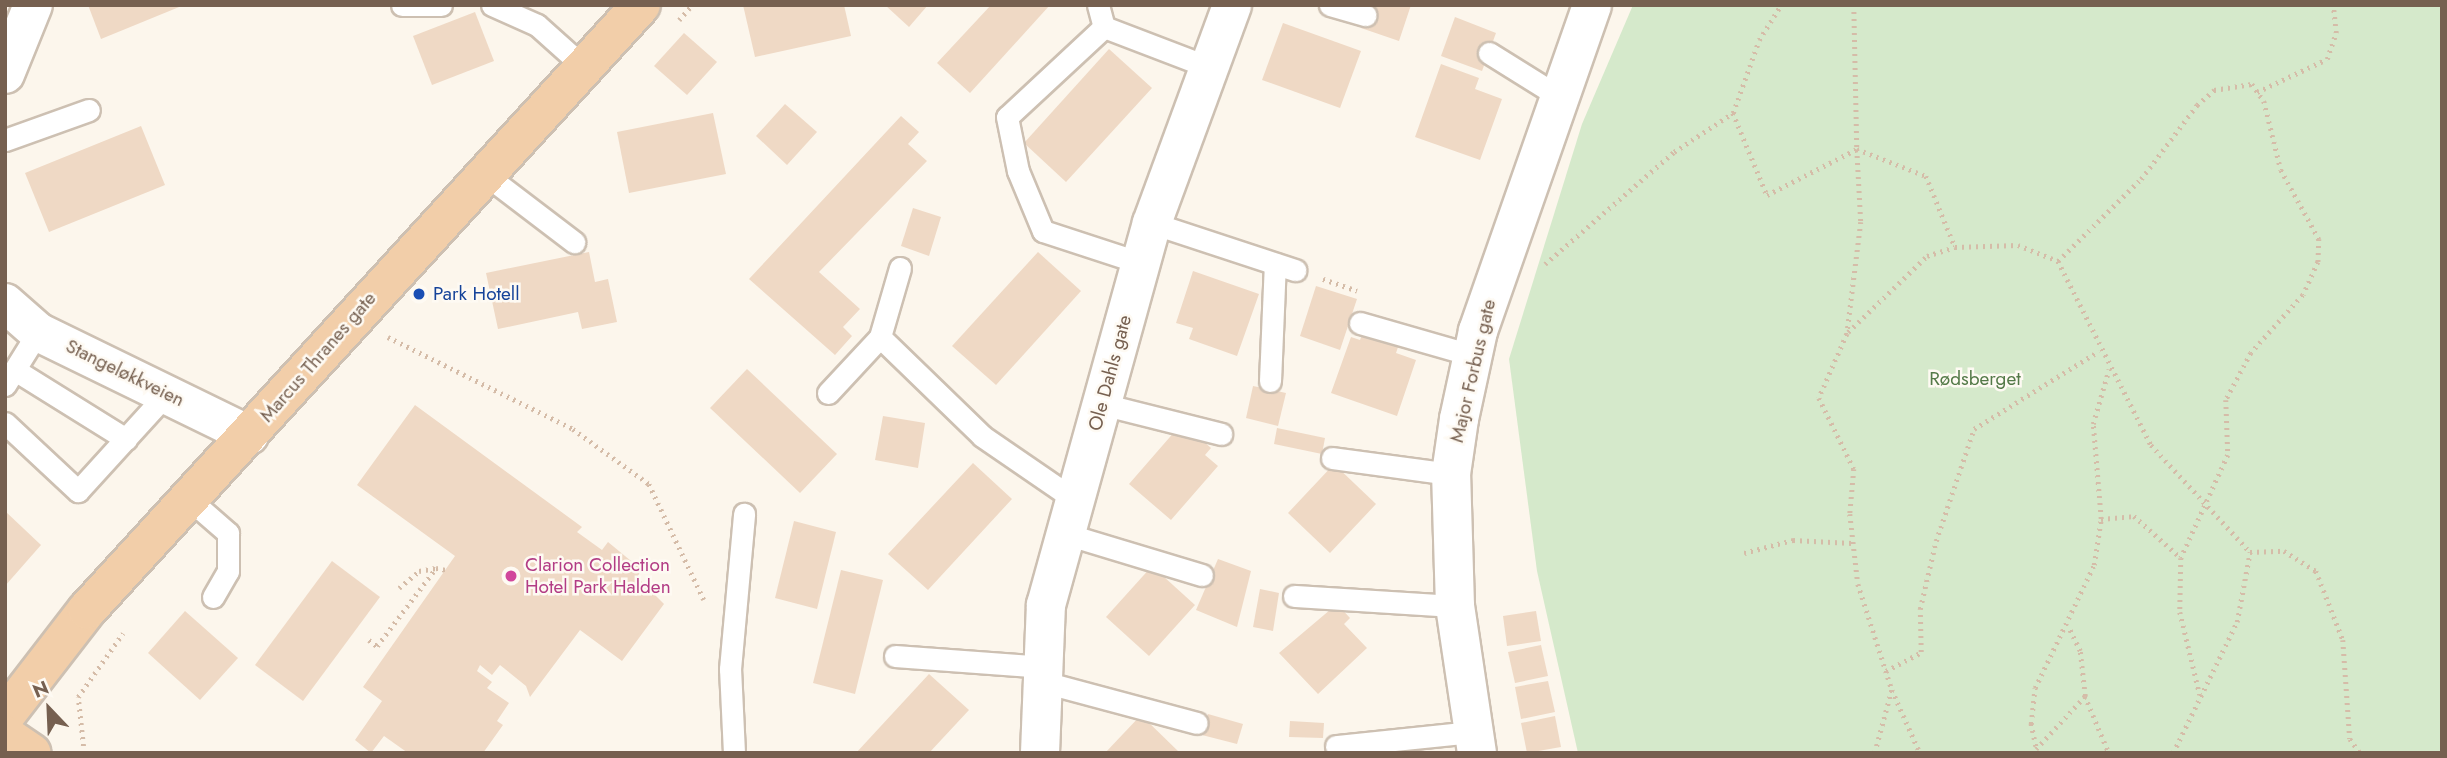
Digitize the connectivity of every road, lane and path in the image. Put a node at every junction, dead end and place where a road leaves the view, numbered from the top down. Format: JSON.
{"nodes":[{"id":1,"x":33,"y":5,"type":"edge"},
{"id":2,"x":402,"y":5,"type":"edge"},
{"id":3,"x":441,"y":5,"type":"edge"},
{"id":4,"x":492,"y":5,"type":"edge"},
{"id":5,"x":641,"y":5,"type":"edge"},
{"id":6,"x":1098,"y":5,"type":"edge"},
{"id":7,"x":1232,"y":5,"type":"edge"},
{"id":8,"x":1330,"y":5,"type":"edge"},
{"id":9,"x":1592,"y":5,"type":"edge"},
{"id":10,"x":1781,"y":5,"type":"edge"},
{"id":11,"x":1854,"y":5,"type":"edge"},
{"id":12,"x":2333,"y":5,"type":"edge"},
{"id":13,"x":1366,"y":15,"type":"dead end"},
{"id":14,"x":1104,"y":27,"type":"junction"},
{"id":15,"x":1489,"y":53,"type":"dead end"},
{"id":16,"x":584,"y":67,"type":"junction"},
{"id":17,"x":1209,"y":67,"type":"junction"},
{"id":18,"x":5,"y":74,"type":"edge"},
{"id":19,"x":2257,"y":92,"type":"junction"},
{"id":20,"x":1558,"y":96,"type":"junction"},
{"id":21,"x":89,"y":110,"type":"dead end"},
{"id":22,"x":1733,"y":113,"type":"junction"},
{"id":23,"x":5,"y":140,"type":"edge"},
{"id":24,"x":1857,"y":149,"type":"junction"},
{"id":25,"x":486,"y":175,"type":"junction"},
{"id":26,"x":1152,"y":223,"type":"junction"},
{"id":27,"x":574,"y":242,"type":"dead end"},
{"id":28,"x":1955,"y":247,"type":"junction"},
{"id":29,"x":2058,"y":261,"type":"junction"},
{"id":30,"x":1141,"y":263,"type":"junction"},
{"id":31,"x":900,"y":268,"type":"dead end"},
{"id":32,"x":1537,"y":272,"type":"dead end"},
{"id":33,"x":5,"y":303,"type":"edge"},
{"id":34,"x":1360,"y":323,"type":"dead end"},
{"id":35,"x":38,"y":332,"type":"junction"},
{"id":36,"x":1847,"y":334,"type":"junction"},
{"id":37,"x":388,"y":337,"type":"dead end"},
{"id":38,"x":880,"y":337,"type":"junction"},
{"id":39,"x":2099,"y":351,"type":"junction"},
{"id":40,"x":1475,"y":356,"type":"junction"},
{"id":41,"x":2109,"y":369,"type":"junction"},
{"id":42,"x":10,"y":377,"type":"edge"},
{"id":43,"x":1270,"y":381,"type":"dead end"},
{"id":44,"x":168,"y":392,"type":"junction"},
{"id":45,"x":828,"y":393,"type":"dead end"},
{"id":46,"x":1102,"y":404,"type":"junction"},
{"id":47,"x":5,"y":423,"type":"edge"},
{"id":48,"x":1221,"y":434,"type":"dead end"},
{"id":49,"x":249,"y":435,"type":"junction"},
{"id":50,"x":126,"y":439,"type":"junction"},
{"id":51,"x":1332,"y":458,"type":"dead end"},
{"id":52,"x":1451,"y":474,"type":"junction"},
{"id":53,"x":190,"y":499,"type":"junction"},
{"id":54,"x":2209,"y":504,"type":"junction"},
{"id":55,"x":744,"y":514,"type":"dead end"},
{"id":56,"x":1071,"y":517,"type":"junction"},
{"id":57,"x":2101,"y":519,"type":"junction"},
{"id":58,"x":1852,"y":543,"type":"junction"},
{"id":59,"x":2250,"y":552,"type":"junction"},
{"id":60,"x":1744,"y":553,"type":"dead end"},
{"id":61,"x":2181,"y":558,"type":"junction"},
{"id":62,"x":436,"y":568,"type":"junction"},
{"id":63,"x":446,"y":570,"type":"dead end"},
{"id":64,"x":1202,"y":575,"type":"dead end"},
{"id":65,"x":399,"y":588,"type":"dead end"},
{"id":66,"x":1294,"y":596,"type":"dead end"},
{"id":67,"x":213,"y":597,"type":"dead end"},
{"id":68,"x":1455,"y":606,"type":"junction"},
{"id":69,"x":707,"y":610,"type":"dead end"},
{"id":70,"x":2069,"y":627,"type":"junction"},
{"id":71,"x":369,"y":640,"type":"dead end"},
{"id":72,"x":895,"y":656,"type":"dead end"},
{"id":73,"x":1886,"y":671,"type":"junction"},
{"id":74,"x":1045,"y":674,"type":"junction"},
{"id":75,"x":1892,"y":690,"type":"junction"},
{"id":76,"x":2200,"y":695,"type":"junction"},
{"id":77,"x":2085,"y":696,"type":"junction"},
{"id":78,"x":5,"y":716,"type":"edge"},
{"id":79,"x":1198,"y":723,"type":"dead end"},
{"id":80,"x":5,"y":735,"type":"edge"},
{"id":81,"x":1474,"y":742,"type":"edge"},
{"id":82,"x":1336,"y":746,"type":"dead end"},
{"id":83,"x":2037,"y":751,"type":"edge"},
{"id":84,"x":32,"y":753,"type":"edge"},
{"id":85,"x":734,"y":753,"type":"edge"},
{"id":86,"x":1040,"y":753,"type":"edge"},
{"id":87,"x":1875,"y":753,"type":"edge"},
{"id":88,"x":1920,"y":753,"type":"edge"},
{"id":89,"x":2109,"y":753,"type":"edge"},
{"id":90,"x":2173,"y":753,"type":"edge"},
{"id":91,"x":2360,"y":753,"type":"edge"}],
"edges":[{"from":1,"to":18,"type":"street"},
{"from":2,"to":3,"type":"lane"},
{"from":4,"to":16,"type":"lane"},
{"from":5,"to":16,"type":"highway","name":"Marcus Thranes gate"},
{"from":6,"to":14,"type":"lane"},
{"from":7,"to":17,"type":"street","name":"Ole Dahls gate"},
{"from":8,"to":13,"type":"lane"},
{"from":9,"to":20,"type":"street","name":"Major Forbus gate"},
{"from":10,"to":22,"type":"path"},
{"from":11,"to":24,"type":"path"},
{"from":12,"to":19,"type":"path"},
{"from":14,"to":17,"type":"lane"},
{"from":14,"to":30,"type":"lane"},
{"from":15,"to":20,"type":"lane"},
{"from":16,"to":25,"type":"highway","name":"Marcus Thranes gate"},
{"from":17,"to":26,"type":"street","name":"Ole Dahls gate"},
{"from":19,"to":29,"type":"path"},
{"from":19,"to":54,"type":"path"},
{"from":20,"to":40,"type":"street","name":"Major Forbus gate"},
{"from":21,"to":23,"type":"lane"},
{"from":22,"to":24,"type":"path"},
{"from":22,"to":32,"type":"path"},
{"from":24,"to":28,"type":"path"},
{"from":24,"to":36,"type":"path"},
{"from":25,"to":27,"type":"lane"},
{"from":25,"to":49,"type":"highway","name":"Marcus Thranes gate"},
{"from":26,"to":30,"type":"street","name":"Ole Dahls gate"},
{"from":26,"to":43,"type":"lane"},
{"from":28,"to":29,"type":"path"},
{"from":28,"to":36,"type":"path"},
{"from":29,"to":39,"type":"path"},
{"from":30,"to":46,"type":"street","name":"Ole Dahls gate"},
{"from":31,"to":38,"type":"lane"},
{"from":33,"to":35,"type":"street","name":"Stangeløkkveien"},
{"from":34,"to":40,"type":"lane"},
{"from":35,"to":42,"type":"lane"},
{"from":35,"to":44,"type":"street","name":"Stangeløkkveien"},
{"from":36,"to":58,"type":"path"},
{"from":37,"to":69,"type":"path"},
{"from":38,"to":45,"type":"lane"},
{"from":38,"to":56,"type":"lane"},
{"from":39,"to":41,"type":"path"},
{"from":39,"to":73,"type":"path"},
{"from":40,"to":52,"type":"street","name":"Major Forbus gate"},
{"from":41,"to":54,"type":"path"},
{"from":41,"to":57,"type":"path"},
{"from":42,"to":50,"type":"lane"},
{"from":44,"to":49,"type":"street","name":"Stangeløkkveien"},
{"from":44,"to":50,"type":"lane"},
{"from":46,"to":48,"type":"lane"},
{"from":46,"to":56,"type":"street","name":"Ole Dahls gate"},
{"from":47,"to":50,"type":"lane"},
{"from":49,"to":53,"type":"highway","name":"Marcus Thranes gate"},
{"from":51,"to":52,"type":"lane"},
{"from":52,"to":68,"type":"street","name":"Major Forbus gate"},
{"from":53,"to":67,"type":"lane"},
{"from":53,"to":78,"type":"highway","name":"Marcus Thranes gate"},
{"from":54,"to":59,"type":"path"},
{"from":54,"to":61,"type":"path"},
{"from":55,"to":85,"type":"lane"},
{"from":56,"to":64,"type":"lane"},
{"from":56,"to":74,"type":"street","name":"Ole Dahls gate"},
{"from":57,"to":61,"type":"path"},
{"from":57,"to":70,"type":"path"},
{"from":58,"to":60,"type":"path"},
{"from":58,"to":73,"type":"path"},
{"from":59,"to":76,"type":"path"},
{"from":59,"to":91,"type":"path"},
{"from":61,"to":76,"type":"path"},
{"from":62,"to":63,"type":"path"},
{"from":62,"to":65,"type":"path"},
{"from":62,"to":71,"type":"path"},
{"from":66,"to":68,"type":"lane"},
{"from":68,"to":81,"type":"street","name":"Major Forbus gate"},
{"from":70,"to":77,"type":"path"},
{"from":70,"to":83,"type":"path"},
{"from":72,"to":74,"type":"lane"},
{"from":73,"to":75,"type":"path"},
{"from":74,"to":79,"type":"lane"},
{"from":74,"to":86,"type":"street","name":"Ole Dahls gate"},
{"from":75,"to":87,"type":"path"},
{"from":75,"to":88,"type":"path"},
{"from":76,"to":90,"type":"path"},
{"from":77,"to":83,"type":"path"},
{"from":77,"to":89,"type":"path"},
{"from":80,"to":84,"type":"highway"},
{"from":81,"to":82,"type":"lane"}]}
